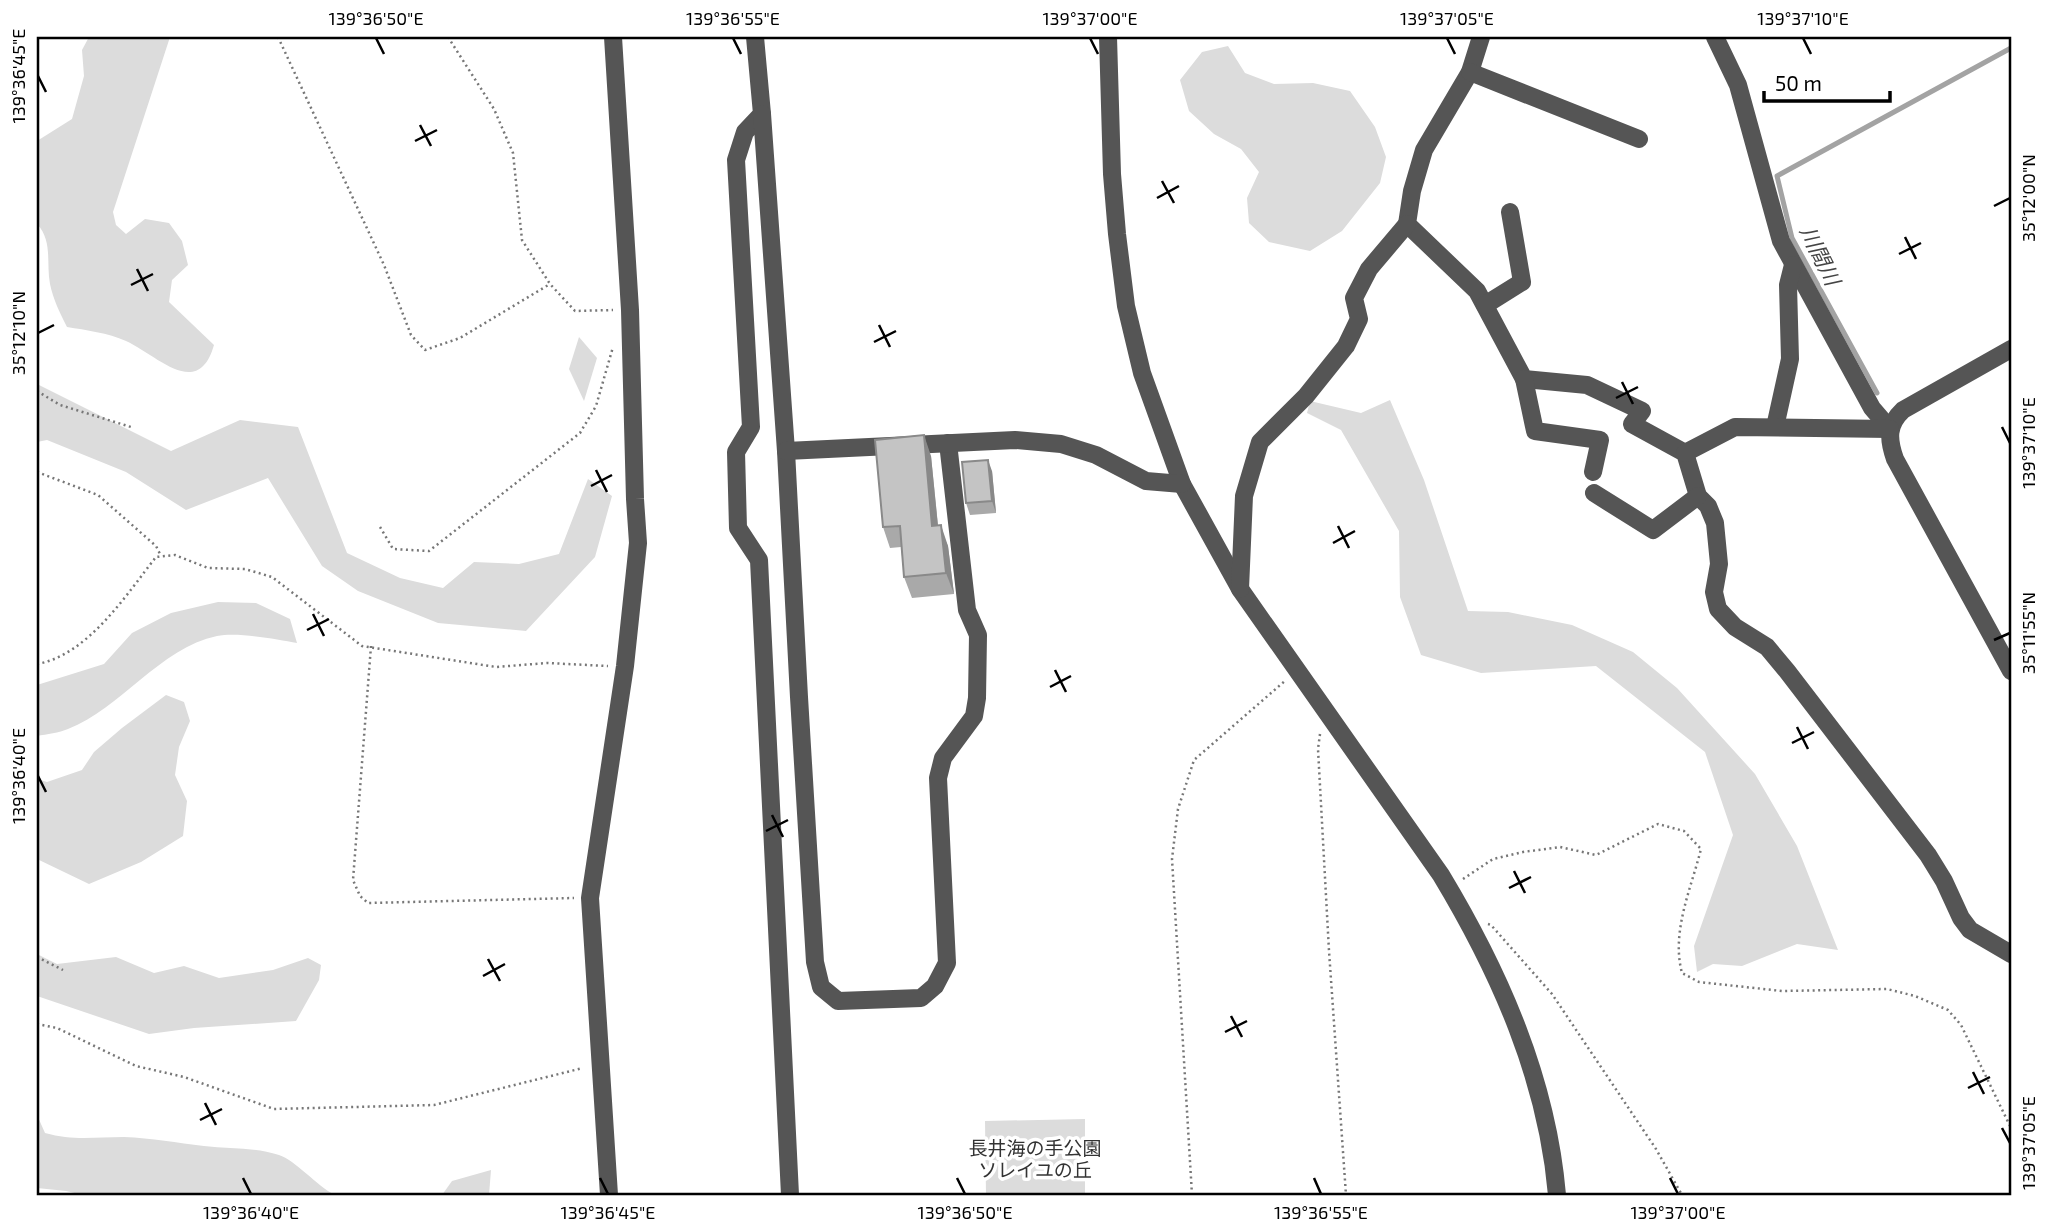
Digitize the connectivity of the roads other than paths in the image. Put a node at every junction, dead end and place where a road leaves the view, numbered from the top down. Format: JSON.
{"nodes":[{"id":1,"x":612,"y":37,"type":"edge"},
{"id":2,"x":755,"y":37,"type":"edge"},
{"id":3,"x":1108,"y":37,"type":"edge"},
{"id":4,"x":1481,"y":37,"type":"edge"},
{"id":5,"x":1715,"y":37,"type":"edge"},
{"id":6,"x":1470,"y":72,"type":"junction"},
{"id":7,"x":762,"y":114,"type":"junction"},
{"id":8,"x":1639,"y":139,"type":"dead end"},
{"id":9,"x":1510,"y":212,"type":"dead end"},
{"id":10,"x":1407,"y":224,"type":"junction"},
{"id":11,"x":1793,"y":265,"type":"junction"},
{"id":12,"x":1485,"y":305,"type":"junction"},
{"id":13,"x":2011,"y":349,"type":"edge"},
{"id":14,"x":1524,"y":379,"type":"junction"},
{"id":15,"x":1775,"y":427,"type":"junction"},
{"id":16,"x":1890,"y":429,"type":"junction"},
{"id":17,"x":948,"y":443,"type":"junction"},
{"id":18,"x":786,"y":451,"type":"junction"},
{"id":19,"x":1685,"y":453,"type":"junction"},
{"id":20,"x":1593,"y":472,"type":"dead end"},
{"id":21,"x":1182,"y":484,"type":"junction"},
{"id":22,"x":1594,"y":493,"type":"dead end"},
{"id":23,"x":1698,"y":496,"type":"junction"},
{"id":24,"x":1240,"y":589,"type":"junction"},
{"id":25,"x":2011,"y":671,"type":"edge"},
{"id":26,"x":2011,"y":954,"type":"edge"},
{"id":27,"x":608,"y":1195,"type":"edge"},
{"id":28,"x":790,"y":1195,"type":"edge"},
{"id":29,"x":1557,"y":1195,"type":"edge"}],
"edges":[{"from":1,"to":27,"type":"street"},
{"from":2,"to":7,"type":"street"},
{"from":3,"to":21,"type":"street"},
{"from":4,"to":6,"type":"street"},
{"from":5,"to":11,"type":"street"},
{"from":6,"to":8,"type":"street"},
{"from":6,"to":10,"type":"street"},
{"from":7,"to":18,"type":"street"},
{"from":7,"to":28,"type":"street"},
{"from":9,"to":12,"type":"street"},
{"from":10,"to":12,"type":"street"},
{"from":10,"to":24,"type":"street"},
{"from":11,"to":15,"type":"street"},
{"from":11,"to":16,"type":"street"},
{"from":12,"to":14,"type":"street"},
{"from":13,"to":16,"type":"street"},
{"from":14,"to":19,"type":"street"},
{"from":14,"to":20,"type":"street"},
{"from":15,"to":16,"type":"street"},
{"from":15,"to":19,"type":"street"},
{"from":16,"to":25,"type":"street"},
{"from":17,"to":18,"type":"street"},
{"from":17,"to":18,"type":"street"},
{"from":17,"to":21,"type":"street"},
{"from":19,"to":23,"type":"street"},
{"from":21,"to":24,"type":"street"},
{"from":22,"to":23,"type":"street"},
{"from":23,"to":26,"type":"street"},
{"from":24,"to":29,"type":"street"}]}
